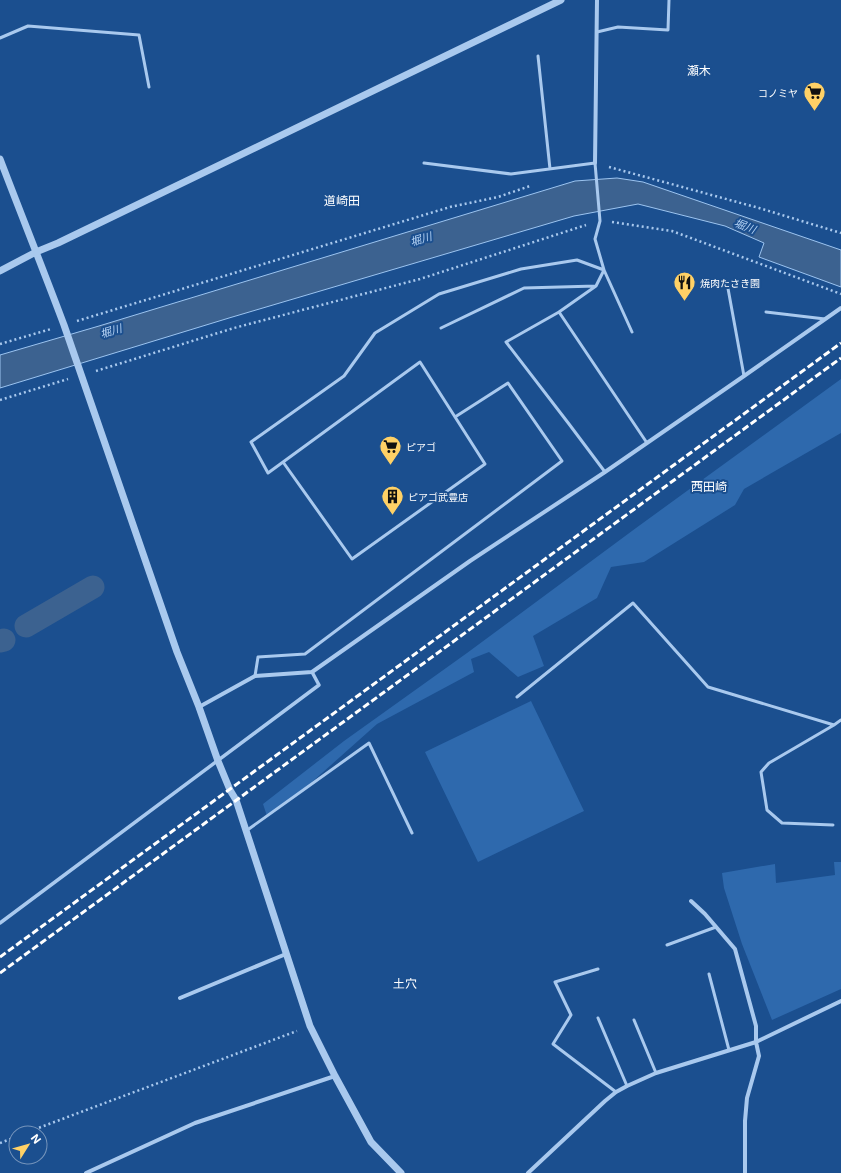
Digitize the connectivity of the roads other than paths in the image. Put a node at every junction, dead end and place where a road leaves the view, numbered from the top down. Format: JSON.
{"nodes":[{"id":1,"x":561,"y":0,"type":"edge"},
{"id":2,"x":597,"y":0,"type":"edge"},
{"id":3,"x":669,"y":0,"type":"edge"},
{"id":4,"x":597,"y":32,"type":"junction"},
{"id":5,"x":0,"y":38,"type":"edge"},
{"id":6,"x":538,"y":56,"type":"dead end"},
{"id":7,"x":149,"y":88,"type":"dead end"},
{"id":8,"x":0,"y":159,"type":"edge"},
{"id":9,"x":424,"y":163,"type":"dead end"},
{"id":10,"x":595,"y":163,"type":"junction"},
{"id":11,"x":550,"y":169,"type":"junction"},
{"id":12,"x":36,"y":252,"type":"junction"},
{"id":13,"x":604,"y":270,"type":"junction"},
{"id":14,"x":0,"y":271,"type":"edge"},
{"id":15,"x":727,"y":283,"type":"dead end"},
{"id":16,"x":596,"y":286,"type":"junction"},
{"id":17,"x":841,"y":308,"type":"edge"},
{"id":18,"x":559,"y":312,"type":"junction"},
{"id":19,"x":766,"y":312,"type":"dead end"},
{"id":20,"x":825,"y":319,"type":"junction"},
{"id":21,"x":441,"y":328,"type":"dead end"},
{"id":22,"x":632,"y":332,"type":"dead end"},
{"id":23,"x":744,"y":376,"type":"junction"},
{"id":24,"x":455,"y":417,"type":"junction"},
{"id":25,"x":647,"y":443,"type":"junction"},
{"id":26,"x":283,"y":462,"type":"junction"},
{"id":27,"x":605,"y":472,"type":"junction"},
{"id":28,"x":312,"y":672,"type":"junction"},
{"id":29,"x":256,"y":676,"type":"junction"},
{"id":30,"x":517,"y":697,"type":"dead end"},
{"id":31,"x":199,"y":707,"type":"junction"},
{"id":32,"x":841,"y":720,"type":"edge"},
{"id":33,"x":834,"y":724,"type":"junction"},
{"id":34,"x":218,"y":761,"type":"junction"},
{"id":35,"x":833,"y":825,"type":"dead end"},
{"id":36,"x":246,"y":831,"type":"junction"},
{"id":37,"x":412,"y":833,"type":"dead end"},
{"id":38,"x":691,"y":900,"type":"dead end"},
{"id":39,"x":0,"y":923,"type":"edge"},
{"id":40,"x":716,"y":927,"type":"junction"},
{"id":41,"x":667,"y":945,"type":"dead end"},
{"id":42,"x":286,"y":954,"type":"junction"},
{"id":43,"x":598,"y":968,"type":"dead end"},
{"id":44,"x":709,"y":974,"type":"dead end"},
{"id":45,"x":180,"y":998,"type":"dead end"},
{"id":46,"x":841,"y":1001,"type":"edge"},
{"id":47,"x":598,"y":1018,"type":"dead end"},
{"id":48,"x":634,"y":1020,"type":"dead end"},
{"id":49,"x":756,"y":1042,"type":"junction"},
{"id":50,"x":729,"y":1050,"type":"junction"},
{"id":51,"x":656,"y":1073,"type":"junction"},
{"id":52,"x":335,"y":1076,"type":"junction"},
{"id":53,"x":627,"y":1086,"type":"junction"},
{"id":54,"x":616,"y":1092,"type":"junction"},
{"id":55,"x":86,"y":1173,"type":"edge"},
{"id":56,"x":401,"y":1173,"type":"edge"},
{"id":57,"x":528,"y":1173,"type":"edge"},
{"id":58,"x":745,"y":1173,"type":"edge"}],
"edges":[{"from":1,"to":12,"type":"street"},
{"from":2,"to":4,"type":"street"},
{"from":3,"to":4,"type":"lane"},
{"from":4,"to":10,"type":"street"},
{"from":5,"to":7,"type":"lane"},
{"from":6,"to":11,"type":"lane"},
{"from":8,"to":12,"type":"street"},
{"from":9,"to":11,"type":"lane"},
{"from":10,"to":11,"type":"lane"},
{"from":10,"to":13,"type":"lane"},
{"from":12,"to":14,"type":"street"},
{"from":12,"to":31,"type":"street"},
{"from":13,"to":16,"type":"lane"},
{"from":13,"to":22,"type":"lane"},
{"from":13,"to":26,"type":"lane"},
{"from":15,"to":23,"type":"lane"},
{"from":16,"to":18,"type":"lane"},
{"from":16,"to":21,"type":"lane"},
{"from":17,"to":20,"type":"street"},
{"from":18,"to":25,"type":"lane"},
{"from":18,"to":27,"type":"lane"},
{"from":19,"to":20,"type":"lane"},
{"from":20,"to":23,"type":"street"},
{"from":23,"to":25,"type":"street"},
{"from":24,"to":26,"type":"lane"},
{"from":24,"to":26,"type":"lane"},
{"from":24,"to":29,"type":"lane"},
{"from":25,"to":27,"type":"street"},
{"from":27,"to":28,"type":"street"},
{"from":28,"to":29,"type":"street"},
{"from":28,"to":34,"type":"street"},
{"from":29,"to":31,"type":"street"},
{"from":30,"to":33,"type":"lane"},
{"from":31,"to":34,"type":"street"},
{"from":32,"to":33,"type":"lane"},
{"from":33,"to":35,"type":"lane"},
{"from":34,"to":36,"type":"street"},
{"from":34,"to":39,"type":"street"},
{"from":36,"to":37,"type":"lane"},
{"from":36,"to":42,"type":"street"},
{"from":38,"to":40,"type":"street"},
{"from":40,"to":41,"type":"lane"},
{"from":40,"to":49,"type":"street"},
{"from":42,"to":45,"type":"street"},
{"from":42,"to":52,"type":"street"},
{"from":43,"to":54,"type":"lane"},
{"from":44,"to":50,"type":"lane"},
{"from":46,"to":49,"type":"street"},
{"from":47,"to":53,"type":"lane"},
{"from":48,"to":51,"type":"lane"},
{"from":49,"to":50,"type":"street"},
{"from":49,"to":58,"type":"street"},
{"from":50,"to":51,"type":"street"},
{"from":51,"to":53,"type":"street"},
{"from":52,"to":55,"type":"street"},
{"from":52,"to":56,"type":"street"},
{"from":53,"to":54,"type":"street"},
{"from":54,"to":57,"type":"street"}]}
